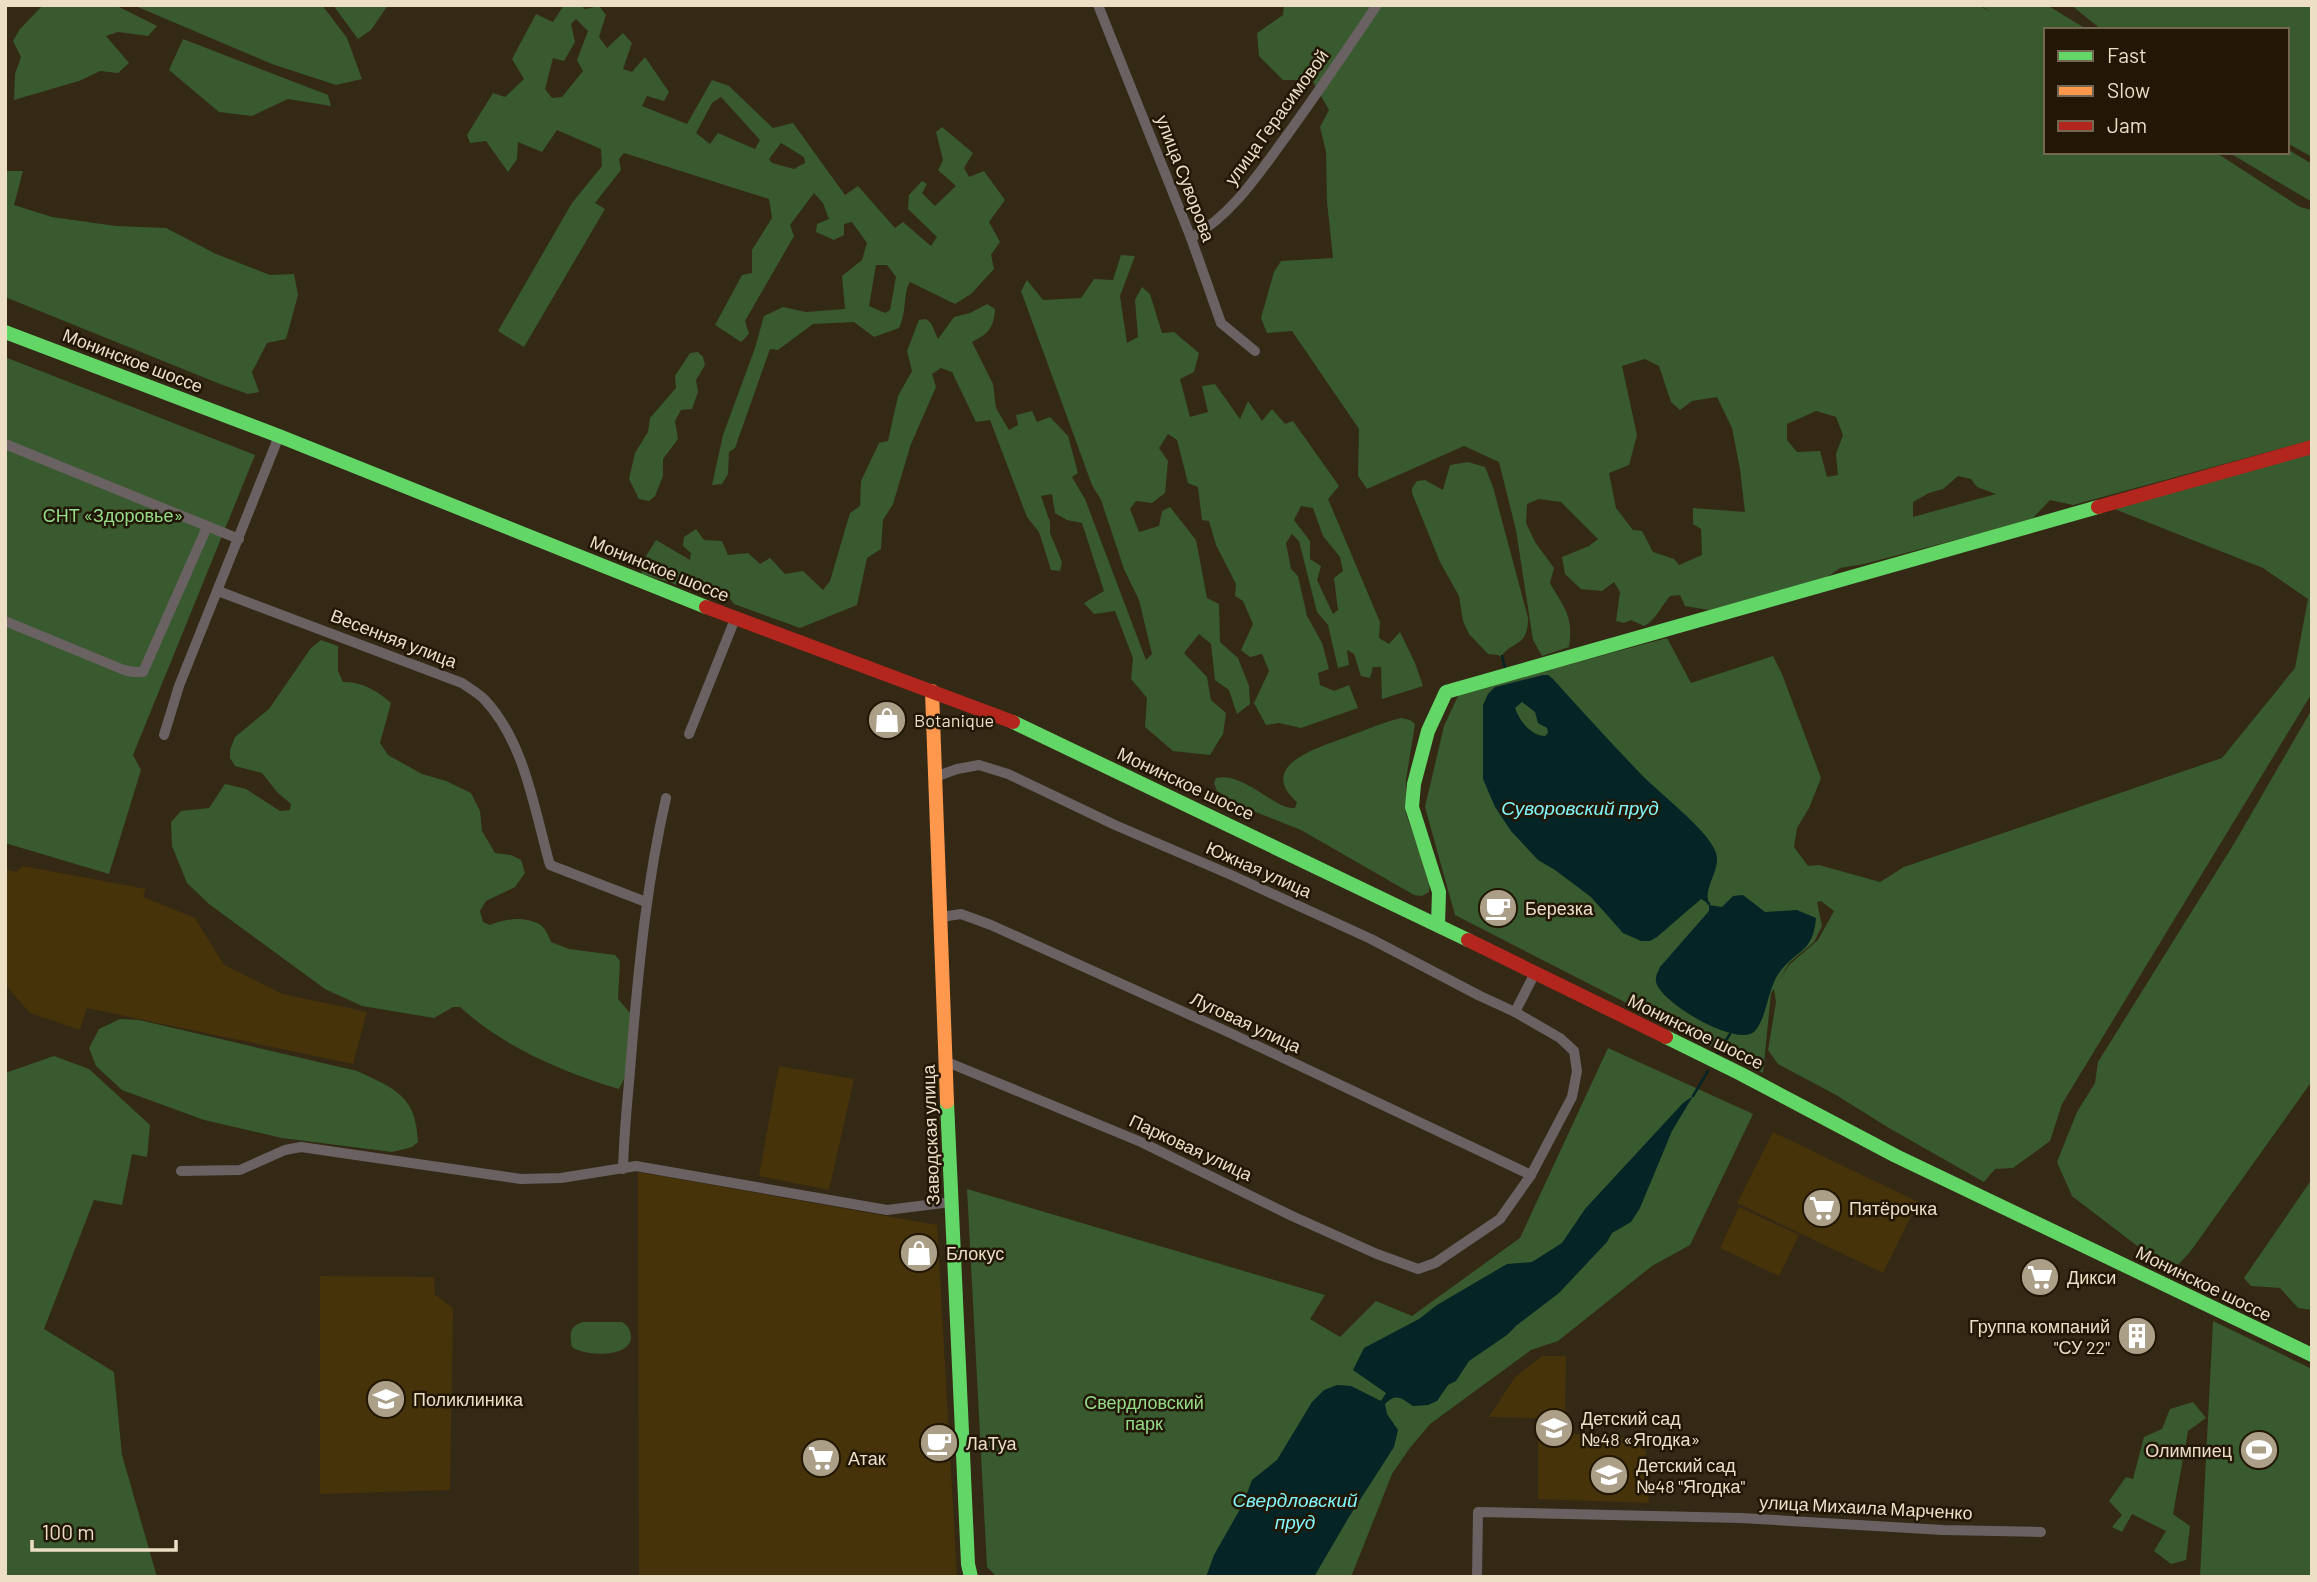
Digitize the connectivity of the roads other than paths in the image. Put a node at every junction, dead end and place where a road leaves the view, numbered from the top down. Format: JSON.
{"nodes":[{"id":1,"x":1098,"y":5,"type":"edge"},
{"id":2,"x":1377,"y":5,"type":"edge"},
{"id":3,"x":1191,"y":238,"type":"junction"},
{"id":4,"x":5,"y":332,"type":"edge"},
{"id":5,"x":1255,"y":351,"type":"dead end"},
{"id":6,"x":279,"y":436,"type":"junction"},
{"id":7,"x":5,"y":444,"type":"edge"},
{"id":8,"x":2312,"y":447,"type":"edge"},
{"id":9,"x":206,"y":527,"type":"junction"},
{"id":10,"x":239,"y":539,"type":"junction"},
{"id":11,"x":218,"y":591,"type":"junction"},
{"id":12,"x":735,"y":619,"type":"junction"},
{"id":13,"x":5,"y":621,"type":"edge"},
{"id":14,"x":932,"y":691,"type":"junction"},
{"id":15,"x":690,"y":734,"type":"dead end"},
{"id":16,"x":164,"y":736,"type":"dead end"},
{"id":17,"x":935,"y":777,"type":"junction"},
{"id":18,"x":666,"y":798,"type":"dead end"},
{"id":19,"x":646,"y":902,"type":"junction"},
{"id":20,"x":941,"y":916,"type":"junction"},
{"id":21,"x":1438,"y":925,"type":"junction"},
{"id":22,"x":1535,"y":973,"type":"junction"},
{"id":23,"x":1515,"y":1012,"type":"junction"},
{"id":24,"x":947,"y":1062,"type":"junction"},
{"id":25,"x":623,"y":1168,"type":"junction"},
{"id":26,"x":181,"y":1171,"type":"dead end"},
{"id":27,"x":1531,"y":1175,"type":"junction"},
{"id":28,"x":951,"y":1202,"type":"junction"},
{"id":29,"x":2312,"y":1355,"type":"edge"},
{"id":30,"x":2041,"y":1532,"type":"dead end"},
{"id":31,"x":971,"y":1577,"type":"edge"},
{"id":32,"x":1477,"y":1577,"type":"edge"}],
"edges":[{"from":1,"to":3,"type":"street","name":"улица Суворова"},
{"from":2,"to":3,"type":"street","name":"улица Герасимовой"},
{"from":3,"to":5,"type":"street","name":"улица Суворова"},
{"from":4,"to":6,"type":"main road","name":"Монинское шоссе"},
{"from":6,"to":10,"type":"street"},
{"from":6,"to":12,"type":"main road","name":"Монинское шоссе"},
{"from":7,"to":9,"type":"street"},
{"from":8,"to":21,"type":"main road"},
{"from":9,"to":10,"type":"street"},
{"from":9,"to":13,"type":"street"},
{"from":10,"to":11,"type":"street"},
{"from":11,"to":16,"type":"street"},
{"from":11,"to":19,"type":"street","name":"Весенняя улица"},
{"from":12,"to":14,"type":"main road","name":"Монинское шоссе"},
{"from":12,"to":15,"type":"street"},
{"from":14,"to":17,"type":"main road","name":"Заводская улица"},
{"from":14,"to":21,"type":"main road","name":"Монинское шоссе"},
{"from":17,"to":20,"type":"main road","name":"Заводская улица"},
{"from":17,"to":23,"type":"street","name":"Южная улица"},
{"from":18,"to":19,"type":"street"},
{"from":19,"to":25,"type":"street"},
{"from":20,"to":24,"type":"main road","name":"Заводская улица"},
{"from":20,"to":27,"type":"street","name":"Луговая улица"},
{"from":21,"to":22,"type":"main road","name":"Монинское шоссе"},
{"from":22,"to":23,"type":"street"},
{"from":22,"to":29,"type":"main road","name":"Монинское шоссе"},
{"from":23,"to":27,"type":"street","name":"Южная улица"},
{"from":24,"to":27,"type":"street","name":"Парковая улица"},
{"from":24,"to":28,"type":"main road","name":"Заводская улица"},
{"from":25,"to":26,"type":"street"},
{"from":25,"to":28,"type":"street"},
{"from":28,"to":31,"type":"main road","name":"Заводская улица"},
{"from":30,"to":32,"type":"street","name":"улица Михаила Марченко"}]}
